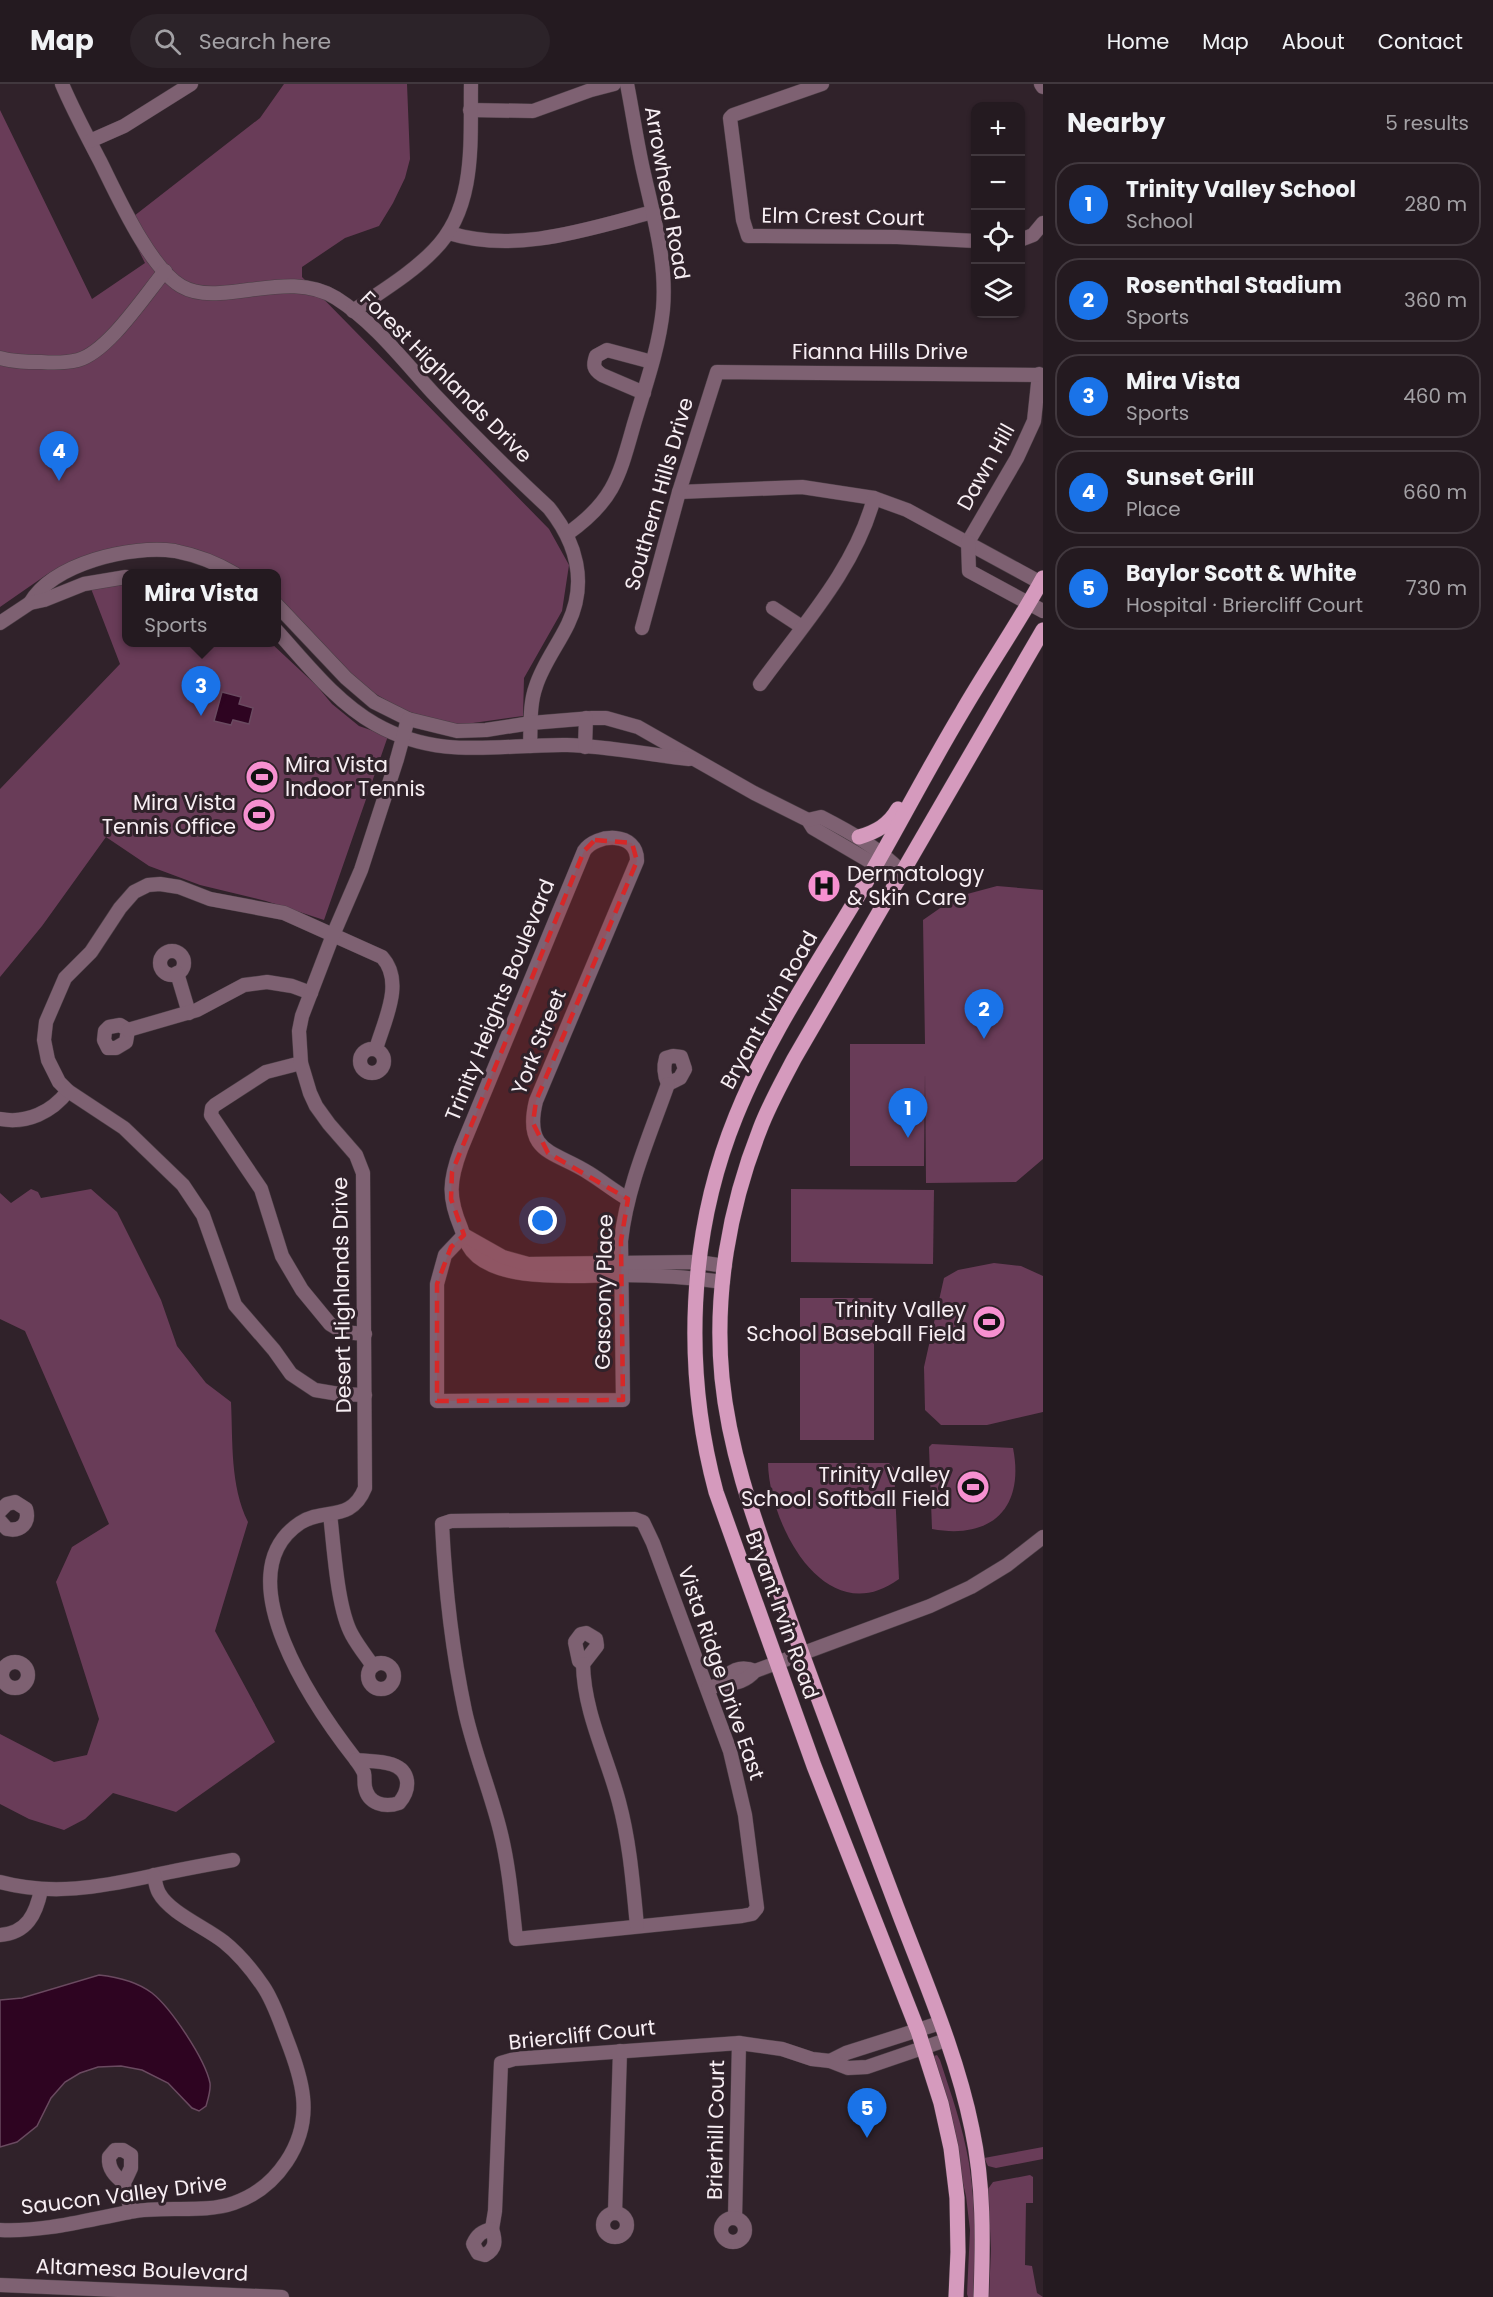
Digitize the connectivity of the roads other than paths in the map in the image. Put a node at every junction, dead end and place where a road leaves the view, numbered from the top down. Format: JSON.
{"nodes":[{"id":1,"x":62,"y":84,"type":"edge"},
{"id":2,"x":191,"y":84,"type":"edge"},
{"id":3,"x":471,"y":84,"type":"edge"},
{"id":4,"x":614,"y":84,"type":"edge"},
{"id":5,"x":627,"y":84,"type":"edge"},
{"id":6,"x":822,"y":84,"type":"edge"},
{"id":7,"x":470,"y":110,"type":"junction"},
{"id":8,"x":90,"y":141,"type":"junction"},
{"id":9,"x":653,"y":212,"type":"junction"},
{"id":10,"x":1043,"y":223,"type":"edge"},
{"id":11,"x":449,"y":233,"type":"junction"},
{"id":12,"x":1025,"y":238,"type":"edge"},
{"id":13,"x":971,"y":241,"type":"edge"},
{"id":14,"x":165,"y":271,"type":"junction"},
{"id":15,"x":353,"y":310,"type":"junction"},
{"id":16,"x":0,"y":358,"type":"edge"},
{"id":17,"x":652,"y":362,"type":"junction"},
{"id":18,"x":717,"y":372,"type":"joint"},
{"id":19,"x":1041,"y":374,"type":"edge"},
{"id":20,"x":644,"y":393,"type":"junction"},
{"id":21,"x":679,"y":492,"type":"junction"},
{"id":22,"x":874,"y":498,"type":"junction"},
{"id":23,"x":567,"y":534,"type":"junction"},
{"id":24,"x":968,"y":542,"type":"junction"},
{"id":25,"x":999,"y":559,"type":"junction"},
{"id":26,"x":226,"y":569,"type":"edge"},
{"id":27,"x":122,"y":578,"type":"edge"},
{"id":28,"x":986,"y":580,"type":"junction"},
{"id":29,"x":1042,"y":582,"type":"edge"},
{"id":30,"x":30,"y":603,"type":"junction"},
{"id":31,"x":1028,"y":603,"type":"junction"},
{"id":32,"x":281,"y":608,"type":"edge"},
{"id":33,"x":773,"y":608,"type":"dead end"},
{"id":34,"x":1043,"y":611,"type":"edge"},
{"id":35,"x":0,"y":623,"type":"edge"},
{"id":36,"x":802,"y":627,"type":"junction"},
{"id":37,"x":642,"y":628,"type":"dead end"},
{"id":38,"x":1043,"y":630,"type":"edge"},
{"id":39,"x":281,"y":635,"type":"edge"},
{"id":40,"x":760,"y":684,"type":"dead end"},
{"id":41,"x":586,"y":718,"type":"junction"},
{"id":42,"x":408,"y":719,"type":"junction"},
{"id":43,"x":531,"y":723,"type":"junction"},
{"id":44,"x":403,"y":738,"type":"junction"},
{"id":45,"x":530,"y":746,"type":"junction"},
{"id":46,"x":585,"y":747,"type":"junction"},
{"id":47,"x":697,"y":760,"type":"junction"},
{"id":48,"x":930,"y":766,"type":"junction"},
{"id":49,"x":808,"y":819,"type":"junction"},
{"id":50,"x":859,"y":837,"type":"junction"},
{"id":51,"x":879,"y":859,"type":"junction"},
{"id":52,"x":637,"y":861,"type":"joint"},
{"id":53,"x":902,"y":872,"type":"junction"},
{"id":54,"x":333,"y":935,"type":"junction"},
{"id":55,"x":177,"y":974,"type":"dead end"},
{"id":56,"x":311,"y":993,"type":"junction"},
{"id":57,"x":189,"y":1012,"type":"junction"},
{"id":58,"x":128,"y":1030,"type":"dead end"},
{"id":59,"x":376,"y":1049,"type":"dead end"},
{"id":60,"x":301,"y":1063,"type":"junction"},
{"id":61,"x":668,"y":1084,"type":"dead end"},
{"id":62,"x":68,"y":1091,"type":"junction"},
{"id":63,"x":0,"y":1119,"type":"edge"},
{"id":64,"x":628,"y":1198,"type":"junction"},
{"id":65,"x":464,"y":1235,"type":"junction"},
{"id":66,"x":698,"y":1262,"type":"junction"},
{"id":67,"x":725,"y":1266,"type":"junction"},
{"id":68,"x":622,"y":1269,"type":"junction"},
{"id":69,"x":697,"y":1279,"type":"junction"},
{"id":70,"x":723,"y":1282,"type":"junction"},
{"id":71,"x":365,"y":1334,"type":"junction"},
{"id":72,"x":365,"y":1395,"type":"junction"},
{"id":73,"x":0,"y":1511,"type":"edge"},
{"id":74,"x":330,"y":1514,"type":"junction"},
{"id":75,"x":0,"y":1522,"type":"edge"},
{"id":76,"x":1043,"y":1537,"type":"edge"},
{"id":77,"x":802,"y":1653,"type":"junction"},
{"id":78,"x":584,"y":1664,"type":"dead end"},
{"id":79,"x":777,"y":1664,"type":"junction"},
{"id":80,"x":373,"y":1666,"type":"dead end"},
{"id":81,"x":708,"y":1688,"type":"junction"},
{"id":82,"x":356,"y":1760,"type":"dead end"},
{"id":83,"x":233,"y":1860,"type":"dead end"},
{"id":84,"x":154,"y":1875,"type":"junction"},
{"id":85,"x":0,"y":1882,"type":"edge"},
{"id":86,"x":41,"y":1890,"type":"junction"},
{"id":87,"x":637,"y":1926,"type":"junction"},
{"id":88,"x":0,"y":1935,"type":"edge"},
{"id":89,"x":940,"y":2023,"type":"junction"},
{"id":90,"x":918,"y":2031,"type":"junction"},
{"id":91,"x":946,"y":2040,"type":"junction"},
{"id":92,"x":739,"y":2043,"type":"junction"},
{"id":93,"x":869,"y":2048,"type":"junction"},
{"id":94,"x":924,"y":2048,"type":"junction"},
{"id":95,"x":620,"y":2051,"type":"junction"},
{"id":96,"x":830,"y":2061,"type":"junction"},
{"id":97,"x":875,"y":2063,"type":"junction"},
{"id":98,"x":124,"y":2183,"type":"dead end"},
{"id":99,"x":131,"y":2211,"type":"junction"},
{"id":100,"x":615,"y":2213,"type":"dead end"},
{"id":101,"x":735,"y":2218,"type":"dead end"},
{"id":102,"x":492,"y":2229,"type":"dead end"},
{"id":103,"x":0,"y":2230,"type":"edge"},
{"id":104,"x":0,"y":2285,"type":"edge"},
{"id":105,"x":282,"y":2297,"type":"edge"},
{"id":106,"x":956,"y":2297,"type":"edge"},
{"id":107,"x":981,"y":2297,"type":"edge"}],
"edges":[{"from":1,"to":8,"type":"street","name":"Forest Highlands Drive"},
{"from":2,"to":8,"type":"street"},
{"from":3,"to":7,"type":"street"},
{"from":4,"to":7,"type":"street"},
{"from":5,"to":9,"type":"street","name":"Arrowhead Road"},
{"from":6,"to":13,"type":"street","name":"Elm Crest Court"},
{"from":7,"to":11,"type":"street"},
{"from":8,"to":14,"type":"street","name":"Forest Highlands Drive"},
{"from":9,"to":11,"type":"street"},
{"from":9,"to":17,"type":"street","name":"Arrowhead Road"},
{"from":10,"to":12,"type":"street"},
{"from":11,"to":15,"type":"street"},
{"from":14,"to":15,"type":"street","name":"Forest Highlands Drive"},
{"from":14,"to":16,"type":"street"},
{"from":15,"to":23,"type":"street","name":"Forest Highlands Drive"},
{"from":17,"to":20,"type":"street","name":"Arrowhead Road"},
{"from":17,"to":20,"type":"street"},
{"from":18,"to":19,"type":"street","name":"Fianna Hills Drive"},
{"from":18,"to":21,"type":"street","name":"Southern Hills Drive"},
{"from":19,"to":24,"type":"street","name":"Dawn Hill"},
{"from":20,"to":23,"type":"street","name":"Arrowhead Road"},
{"from":21,"to":22,"type":"street"},
{"from":21,"to":37,"type":"street","name":"Southern Hills Drive"},
{"from":22,"to":24,"type":"street"},
{"from":22,"to":36,"type":"street"},
{"from":23,"to":43,"type":"street","name":"Forest Highlands Drive"},
{"from":24,"to":25,"type":"street"},
{"from":24,"to":28,"type":"street"},
{"from":25,"to":28,"type":"street"},
{"from":25,"to":29,"type":"street"},
{"from":26,"to":30,"type":"street"},
{"from":27,"to":30,"type":"street"},
{"from":28,"to":31,"type":"street"},
{"from":29,"to":31,"type":"main road","name":"Bryant Irvin Road"},
{"from":30,"to":35,"type":"street"},
{"from":31,"to":34,"type":"street"},
{"from":31,"to":48,"type":"main road","name":"Bryant Irvin Road"},
{"from":32,"to":42,"type":"street"},
{"from":33,"to":36,"type":"street"},
{"from":36,"to":40,"type":"street"},
{"from":38,"to":53,"type":"main road","name":"Bryant Irvin Road"},
{"from":39,"to":44,"type":"street"},
{"from":41,"to":43,"type":"street"},
{"from":41,"to":46,"type":"street"},
{"from":41,"to":47,"type":"street"},
{"from":42,"to":43,"type":"street"},
{"from":42,"to":44,"type":"street","name":"Desert Highlands Drive"},
{"from":43,"to":45,"type":"street","name":"Forest Highlands Drive"},
{"from":44,"to":45,"type":"street"},
{"from":44,"to":54,"type":"street","name":"Desert Highlands Drive"},
{"from":45,"to":46,"type":"street"},
{"from":46,"to":47,"type":"street"},
{"from":47,"to":49,"type":"street"},
{"from":48,"to":50,"type":"main road"},
{"from":48,"to":51,"type":"main road","name":"Bryant Irvin Road"},
{"from":49,"to":50,"type":"street"},
{"from":49,"to":51,"type":"street"},
{"from":50,"to":51,"type":"street"},
{"from":51,"to":53,"type":"street"},
{"from":51,"to":66,"type":"main road","name":"Bryant Irvin Road"},
{"from":52,"to":64,"type":"street","name":"York Street"},
{"from":52,"to":65,"type":"street","name":"Trinity Heights Boulevard"},
{"from":53,"to":67,"type":"main road","name":"Bryant Irvin Road"},
{"from":54,"to":56,"type":"street","name":"Desert Highlands Drive"},
{"from":54,"to":59,"type":"street"},
{"from":54,"to":62,"type":"street"},
{"from":55,"to":57,"type":"street"},
{"from":56,"to":57,"type":"street"},
{"from":56,"to":60,"type":"street","name":"Desert Highlands Drive"},
{"from":57,"to":58,"type":"street"},
{"from":60,"to":71,"type":"street","name":"Desert Highlands Drive"},
{"from":60,"to":71,"type":"street"},
{"from":61,"to":64,"type":"street","name":"Gascony Place"},
{"from":62,"to":63,"type":"street"},
{"from":62,"to":72,"type":"street"},
{"from":64,"to":68,"type":"street","name":"Gascony Place"},
{"from":65,"to":68,"type":"street"},
{"from":65,"to":68,"type":"street","name":"Gascony Place"},
{"from":66,"to":67,"type":"street"},
{"from":66,"to":68,"type":"street"},
{"from":66,"to":69,"type":"main road","name":"Bryant Irvin Road"},
{"from":67,"to":70,"type":"main road","name":"Bryant Irvin Road"},
{"from":68,"to":69,"type":"street"},
{"from":69,"to":70,"type":"street"},
{"from":69,"to":79,"type":"main road","name":"Bryant Irvin Road"},
{"from":70,"to":77,"type":"main road","name":"Bryant Irvin Road"},
{"from":71,"to":72,"type":"street","name":"Desert Highlands Drive"},
{"from":72,"to":74,"type":"street","name":"Desert Highlands Drive"},
{"from":73,"to":75,"type":"street"},
{"from":74,"to":80,"type":"street"},
{"from":74,"to":82,"type":"street","name":"Desert Highlands Drive"},
{"from":76,"to":77,"type":"street"},
{"from":77,"to":79,"type":"street"},
{"from":77,"to":89,"type":"main road","name":"Bryant Irvin Road"},
{"from":78,"to":87,"type":"street"},
{"from":79,"to":81,"type":"street"},
{"from":79,"to":90,"type":"main road","name":"Bryant Irvin Road"},
{"from":81,"to":87,"type":"street","name":"Vista Ridge Drive East"},
{"from":81,"to":87,"type":"street","name":"Vista Ridge Drive East"},
{"from":83,"to":84,"type":"street"},
{"from":84,"to":86,"type":"street"},
{"from":84,"to":99,"type":"street","name":"Saucon Valley Drive"},
{"from":85,"to":86,"type":"street"},
{"from":86,"to":88,"type":"street"},
{"from":89,"to":90,"type":"street"},
{"from":89,"to":91,"type":"main road","name":"Bryant Irvin Road"},
{"from":90,"to":93,"type":"street"},
{"from":90,"to":94,"type":"main road","name":"Bryant Irvin Road"},
{"from":91,"to":94,"type":"street","name":"Briercliff Court"},
{"from":91,"to":107,"type":"main road","name":"Bryant Irvin Road"},
{"from":92,"to":95,"type":"street","name":"Briercliff Court"},
{"from":92,"to":96,"type":"street","name":"Briercliff Court"},
{"from":92,"to":101,"type":"street","name":"Brierhill Court"},
{"from":93,"to":96,"type":"street"},
{"from":93,"to":97,"type":"street"},
{"from":94,"to":97,"type":"street","name":"Briercliff Court"},
{"from":94,"to":106,"type":"main road","name":"Bryant Irvin Road"},
{"from":95,"to":100,"type":"street"},
{"from":95,"to":102,"type":"street","name":"Briercliff Court"},
{"from":96,"to":97,"type":"street","name":"Briercliff Court"},
{"from":98,"to":99,"type":"street"},
{"from":99,"to":103,"type":"street","name":"Saucon Valley Drive"},
{"from":104,"to":105,"type":"street","name":"Altamesa Boulevard"}]}
